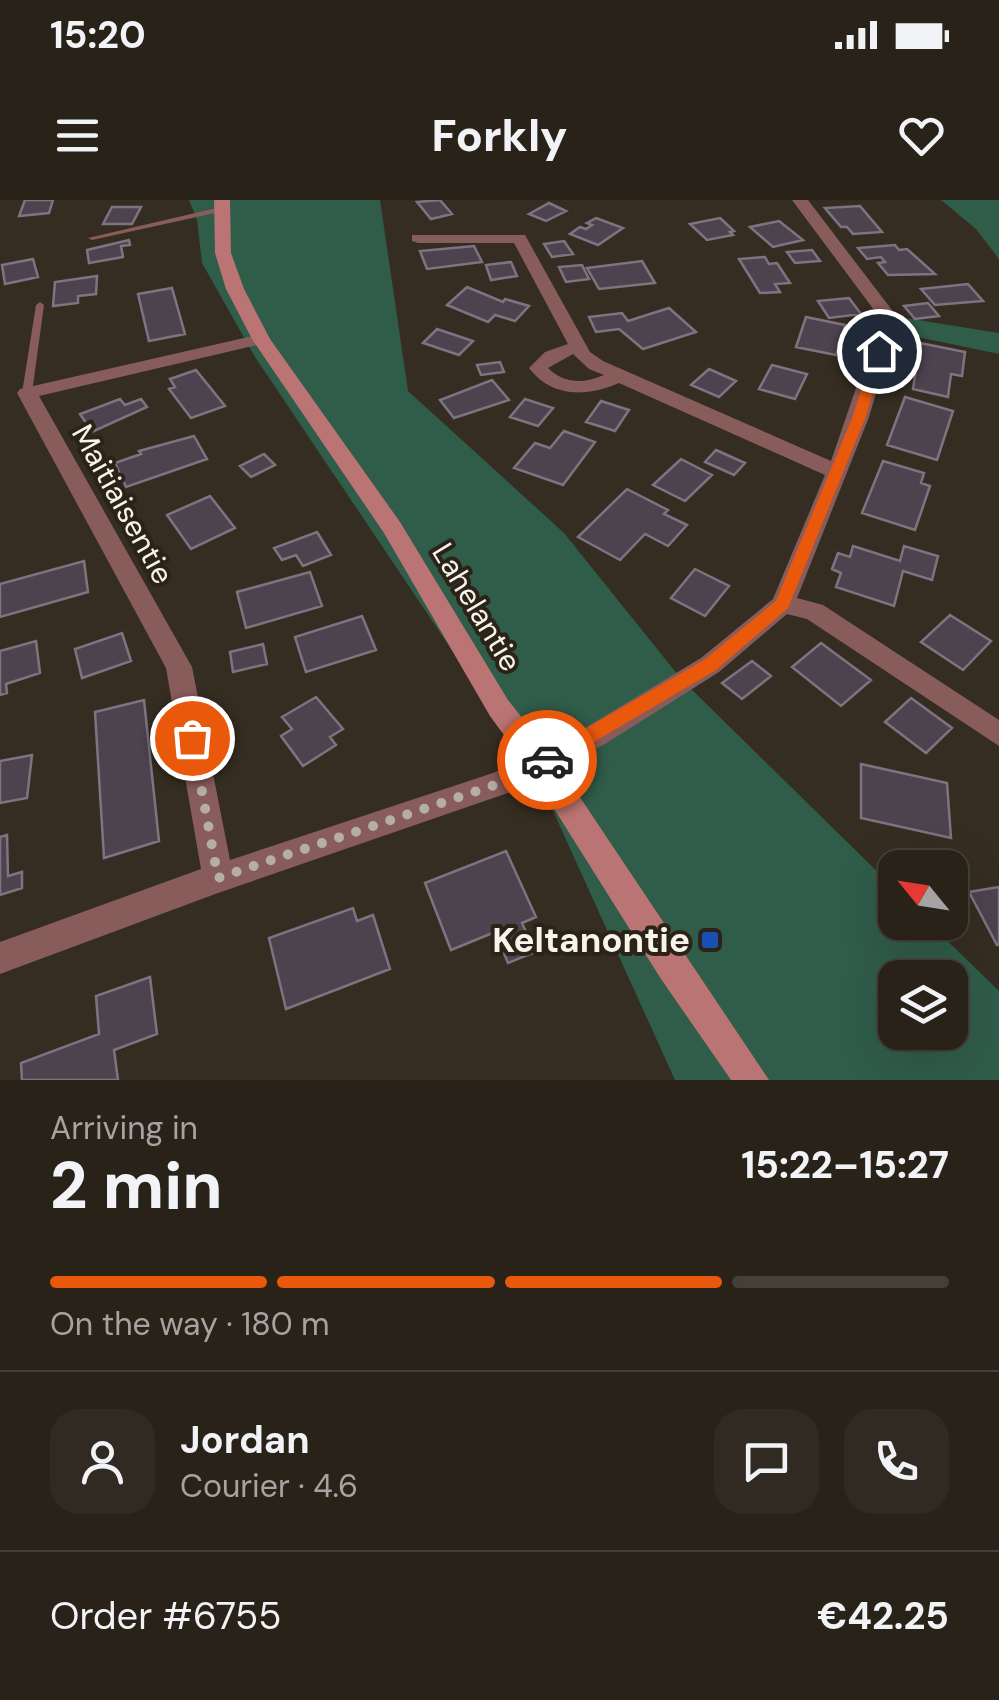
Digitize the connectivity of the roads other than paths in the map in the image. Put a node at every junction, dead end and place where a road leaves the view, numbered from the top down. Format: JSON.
{"nodes":[{"id":1,"x":800,"y":200,"type":"edge"},
{"id":2,"x":221,"y":204,"type":"edge"},
{"id":3,"x":92,"y":238,"type":"dead end"},
{"id":4,"x":418,"y":238,"type":"dead end"},
{"id":5,"x":40,"y":305,"type":"dead end"},
{"id":6,"x":261,"y":339,"type":"junction"},
{"id":7,"x":578,"y":347,"type":"junction"},
{"id":8,"x":620,"y":375,"type":"junction"},
{"id":9,"x":27,"y":393,"type":"junction"},
{"id":10,"x":836,"y":472,"type":"junction"},
{"id":11,"x":783,"y":604,"type":"junction"},
{"id":12,"x":999,"y":734,"type":"edge"},
{"id":13,"x":541,"y":764,"type":"junction"},
{"id":14,"x":218,"y":878,"type":"junction"},
{"id":15,"x":0,"y":958,"type":"edge"},
{"id":16,"x":752,"y":1080,"type":"edge"}],
"edges":[{"from":1,"to":10,"type":"street"},
{"from":2,"to":3,"type":"lane"},
{"from":2,"to":6,"type":"main road","name":"Lahelantie"},
{"from":4,"to":7,"type":"street"},
{"from":5,"to":9,"type":"lane"},
{"from":6,"to":9,"type":"street","name":"Maitiaisentie"},
{"from":6,"to":13,"type":"main road","name":"Lahelantie"},
{"from":7,"to":8,"type":"street"},
{"from":7,"to":8,"type":"street"},
{"from":8,"to":10,"type":"street"},
{"from":9,"to":14,"type":"street","name":"Maitiaisentie"},
{"from":10,"to":11,"type":"street"},
{"from":11,"to":12,"type":"street"},
{"from":11,"to":13,"type":"street"},
{"from":13,"to":14,"type":"street"},
{"from":13,"to":16,"type":"main road","name":"Lahelantie"},
{"from":14,"to":15,"type":"street"}]}
